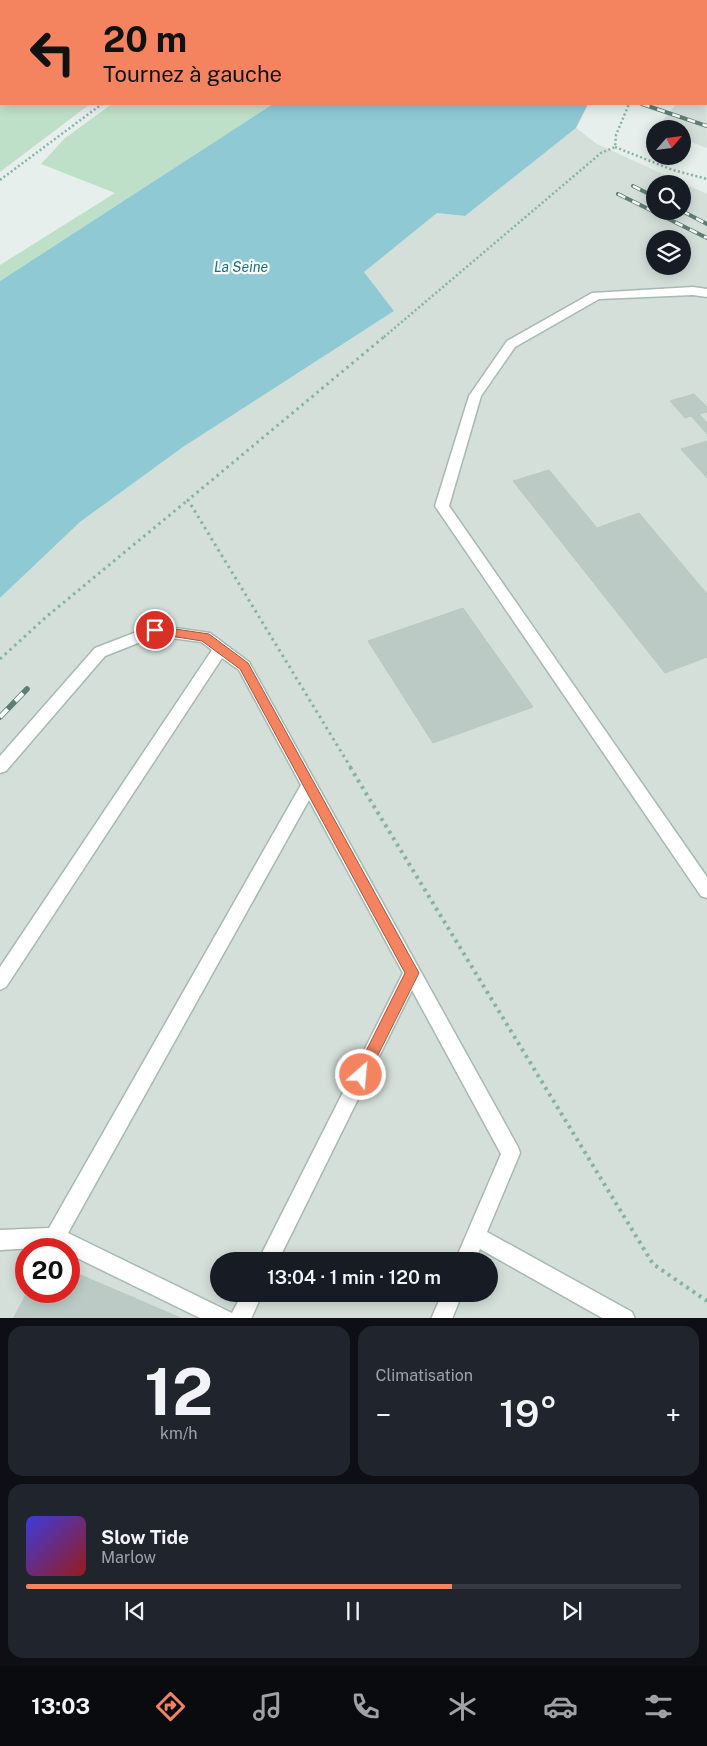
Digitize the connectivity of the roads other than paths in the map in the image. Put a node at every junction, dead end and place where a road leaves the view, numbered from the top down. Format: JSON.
{"nodes":[{"id":1,"x":707,"y":293,"type":"edge"},
{"id":2,"x":220,"y":648,"type":"junction"},
{"id":3,"x":0,"y":767,"type":"edge"},
{"id":4,"x":310,"y":785,"type":"junction"},
{"id":5,"x":707,"y":891,"type":"edge"},
{"id":6,"x":412,"y":973,"type":"junction"},
{"id":7,"x":0,"y":982,"type":"edge"},
{"id":8,"x":476,"y":1236,"type":"junction"},
{"id":9,"x":55,"y":1237,"type":"junction"},
{"id":10,"x":0,"y":1240,"type":"edge"},
{"id":11,"x":272,"y":1252,"type":"edge"},
{"id":12,"x":469,"y":1252,"type":"edge"},
{"id":13,"x":248,"y":1302,"type":"edge"},
{"id":14,"x":448,"y":1302,"type":"edge"},
{"id":15,"x":226,"y":1318,"type":"edge"},
{"id":16,"x":240,"y":1318,"type":"edge"},
{"id":17,"x":441,"y":1318,"type":"edge"},
{"id":18,"x":624,"y":1318,"type":"edge"}],
"edges":[{"from":1,"to":5,"type":"lane"},
{"from":2,"to":3,"type":"lane"},
{"from":2,"to":4,"type":"lane"},
{"from":2,"to":7,"type":"lane"},
{"from":4,"to":6,"type":"lane"},
{"from":4,"to":9,"type":"lane"},
{"from":6,"to":8,"type":"lane"},
{"from":6,"to":11,"type":"lane"},
{"from":8,"to":12,"type":"lane"},
{"from":8,"to":18,"type":"lane"},
{"from":9,"to":10,"type":"lane"},
{"from":9,"to":15,"type":"lane"},
{"from":13,"to":16,"type":"lane"},
{"from":14,"to":17,"type":"lane"}]}
